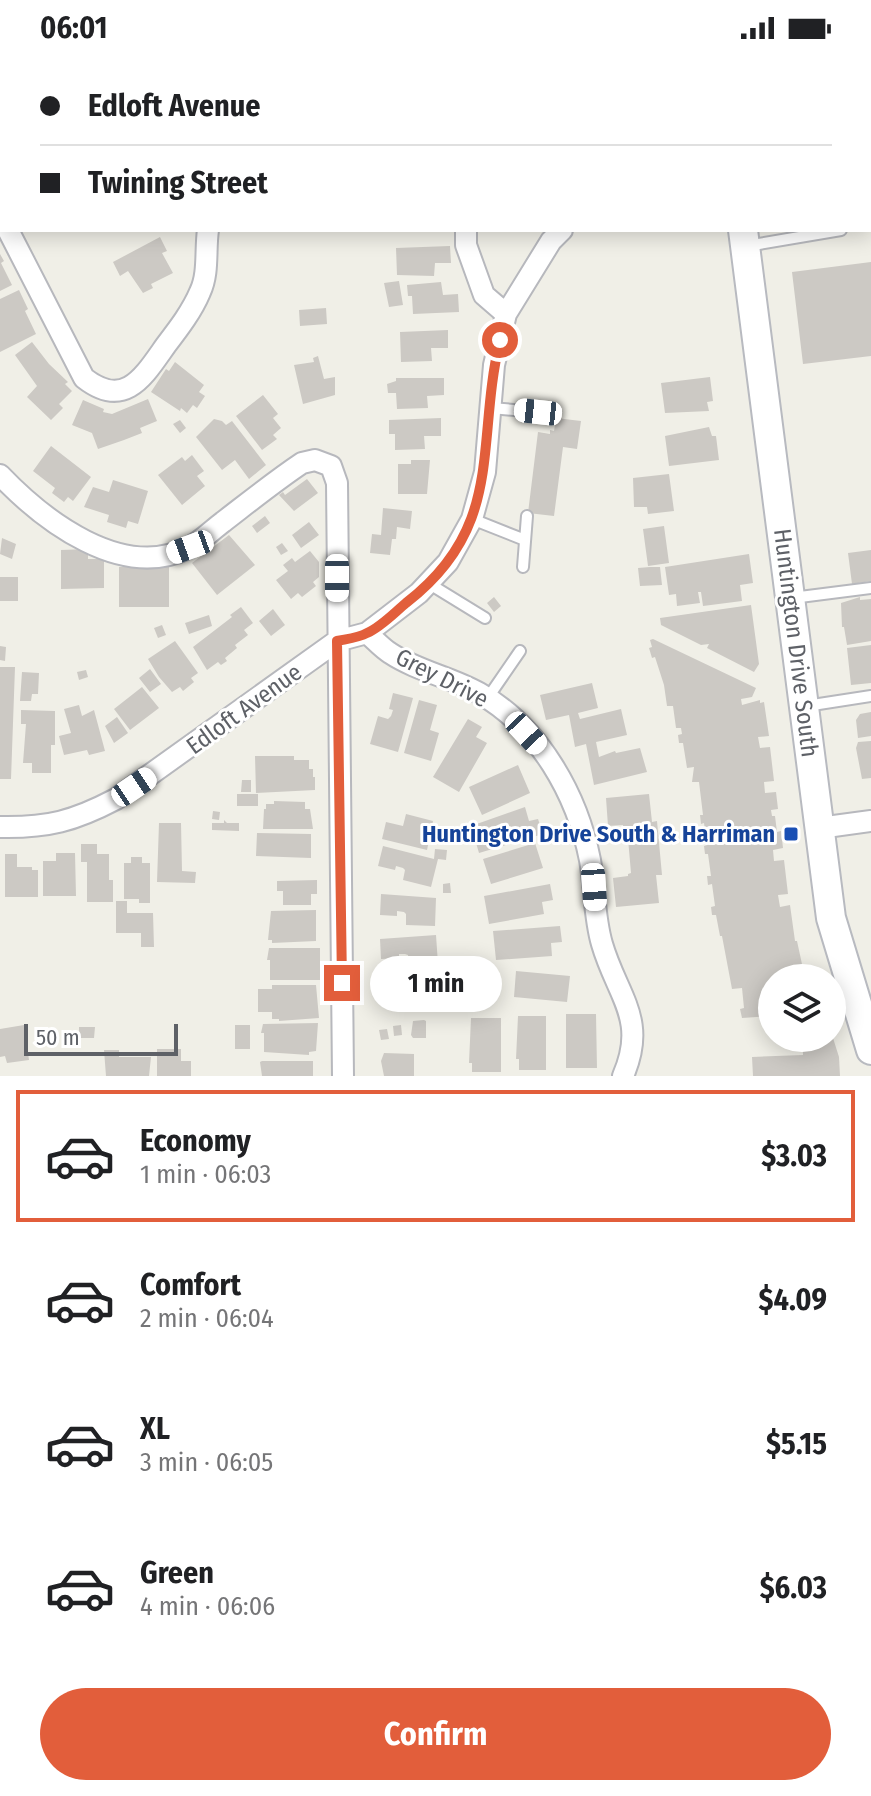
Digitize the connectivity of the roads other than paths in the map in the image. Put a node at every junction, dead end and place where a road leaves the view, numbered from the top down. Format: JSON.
{"nodes":[{"id":1,"x":9,"y":232,"type":"edge"},
{"id":2,"x":208,"y":232,"type":"edge"},
{"id":3,"x":466,"y":232,"type":"edge"},
{"id":4,"x":560,"y":232,"type":"edge"},
{"id":5,"x":817,"y":232,"type":"edge"},
{"id":6,"x":744,"y":238,"type":"edge"},
{"id":7,"x":506,"y":314,"type":"junction"},
{"id":8,"x":491,"y":408,"type":"junction"},
{"id":9,"x":538,"y":412,"type":"dead end"},
{"id":10,"x":0,"y":475,"type":"edge"},
{"id":11,"x":527,"y":516,"type":"dead end"},
{"id":12,"x":472,"y":519,"type":"junction"},
{"id":13,"x":525,"y":540,"type":"junction"},
{"id":14,"x":523,"y":567,"type":"dead end"},
{"id":15,"x":428,"y":583,"type":"junction"},
{"id":16,"x":871,"y":588,"type":"edge"},
{"id":17,"x":790,"y":598,"type":"junction"},
{"id":18,"x":485,"y":618,"type":"dead end"},
{"id":19,"x":367,"y":633,"type":"junction"},
{"id":20,"x":337,"y":641,"type":"junction"},
{"id":21,"x":520,"y":651,"type":"dead end"},
{"id":22,"x":871,"y":696,"type":"edge"},
{"id":23,"x":487,"y":699,"type":"junction"},
{"id":24,"x":804,"y":707,"type":"junction"},
{"id":25,"x":871,"y":821,"type":"edge"},
{"id":26,"x":0,"y":827,"type":"edge"},
{"id":27,"x":819,"y":828,"type":"junction"},
{"id":28,"x":871,"y":1050,"type":"edge"},
{"id":29,"x":343,"y":1076,"type":"edge"},
{"id":30,"x":623,"y":1076,"type":"edge"}],
"edges":[{"from":1,"to":2,"type":"street"},
{"from":3,"to":7,"type":"street"},
{"from":4,"to":7,"type":"street","name":"Edloft Avenue"},
{"from":5,"to":6,"type":"lane"},
{"from":6,"to":17,"type":"street","name":"Huntington Drive South"},
{"from":7,"to":8,"type":"street","name":"Edloft Avenue"},
{"from":8,"to":9,"type":"lane"},
{"from":8,"to":12,"type":"street","name":"Edloft Avenue"},
{"from":10,"to":20,"type":"street"},
{"from":11,"to":13,"type":"lane"},
{"from":12,"to":13,"type":"lane"},
{"from":12,"to":15,"type":"street","name":"Edloft Avenue"},
{"from":13,"to":14,"type":"lane"},
{"from":15,"to":18,"type":"lane"},
{"from":15,"to":19,"type":"street","name":"Edloft Avenue"},
{"from":16,"to":17,"type":"lane"},
{"from":17,"to":24,"type":"street","name":"Huntington Drive South"},
{"from":19,"to":20,"type":"street","name":"Edloft Avenue"},
{"from":19,"to":23,"type":"street","name":"Grey Drive"},
{"from":20,"to":26,"type":"street","name":"Edloft Avenue"},
{"from":20,"to":29,"type":"street"},
{"from":21,"to":23,"type":"lane"},
{"from":22,"to":24,"type":"lane"},
{"from":23,"to":30,"type":"street","name":"Grey Drive"},
{"from":24,"to":27,"type":"street","name":"Huntington Drive South"},
{"from":25,"to":27,"type":"street"},
{"from":27,"to":28,"type":"street","name":"Huntington Drive South"}]}
